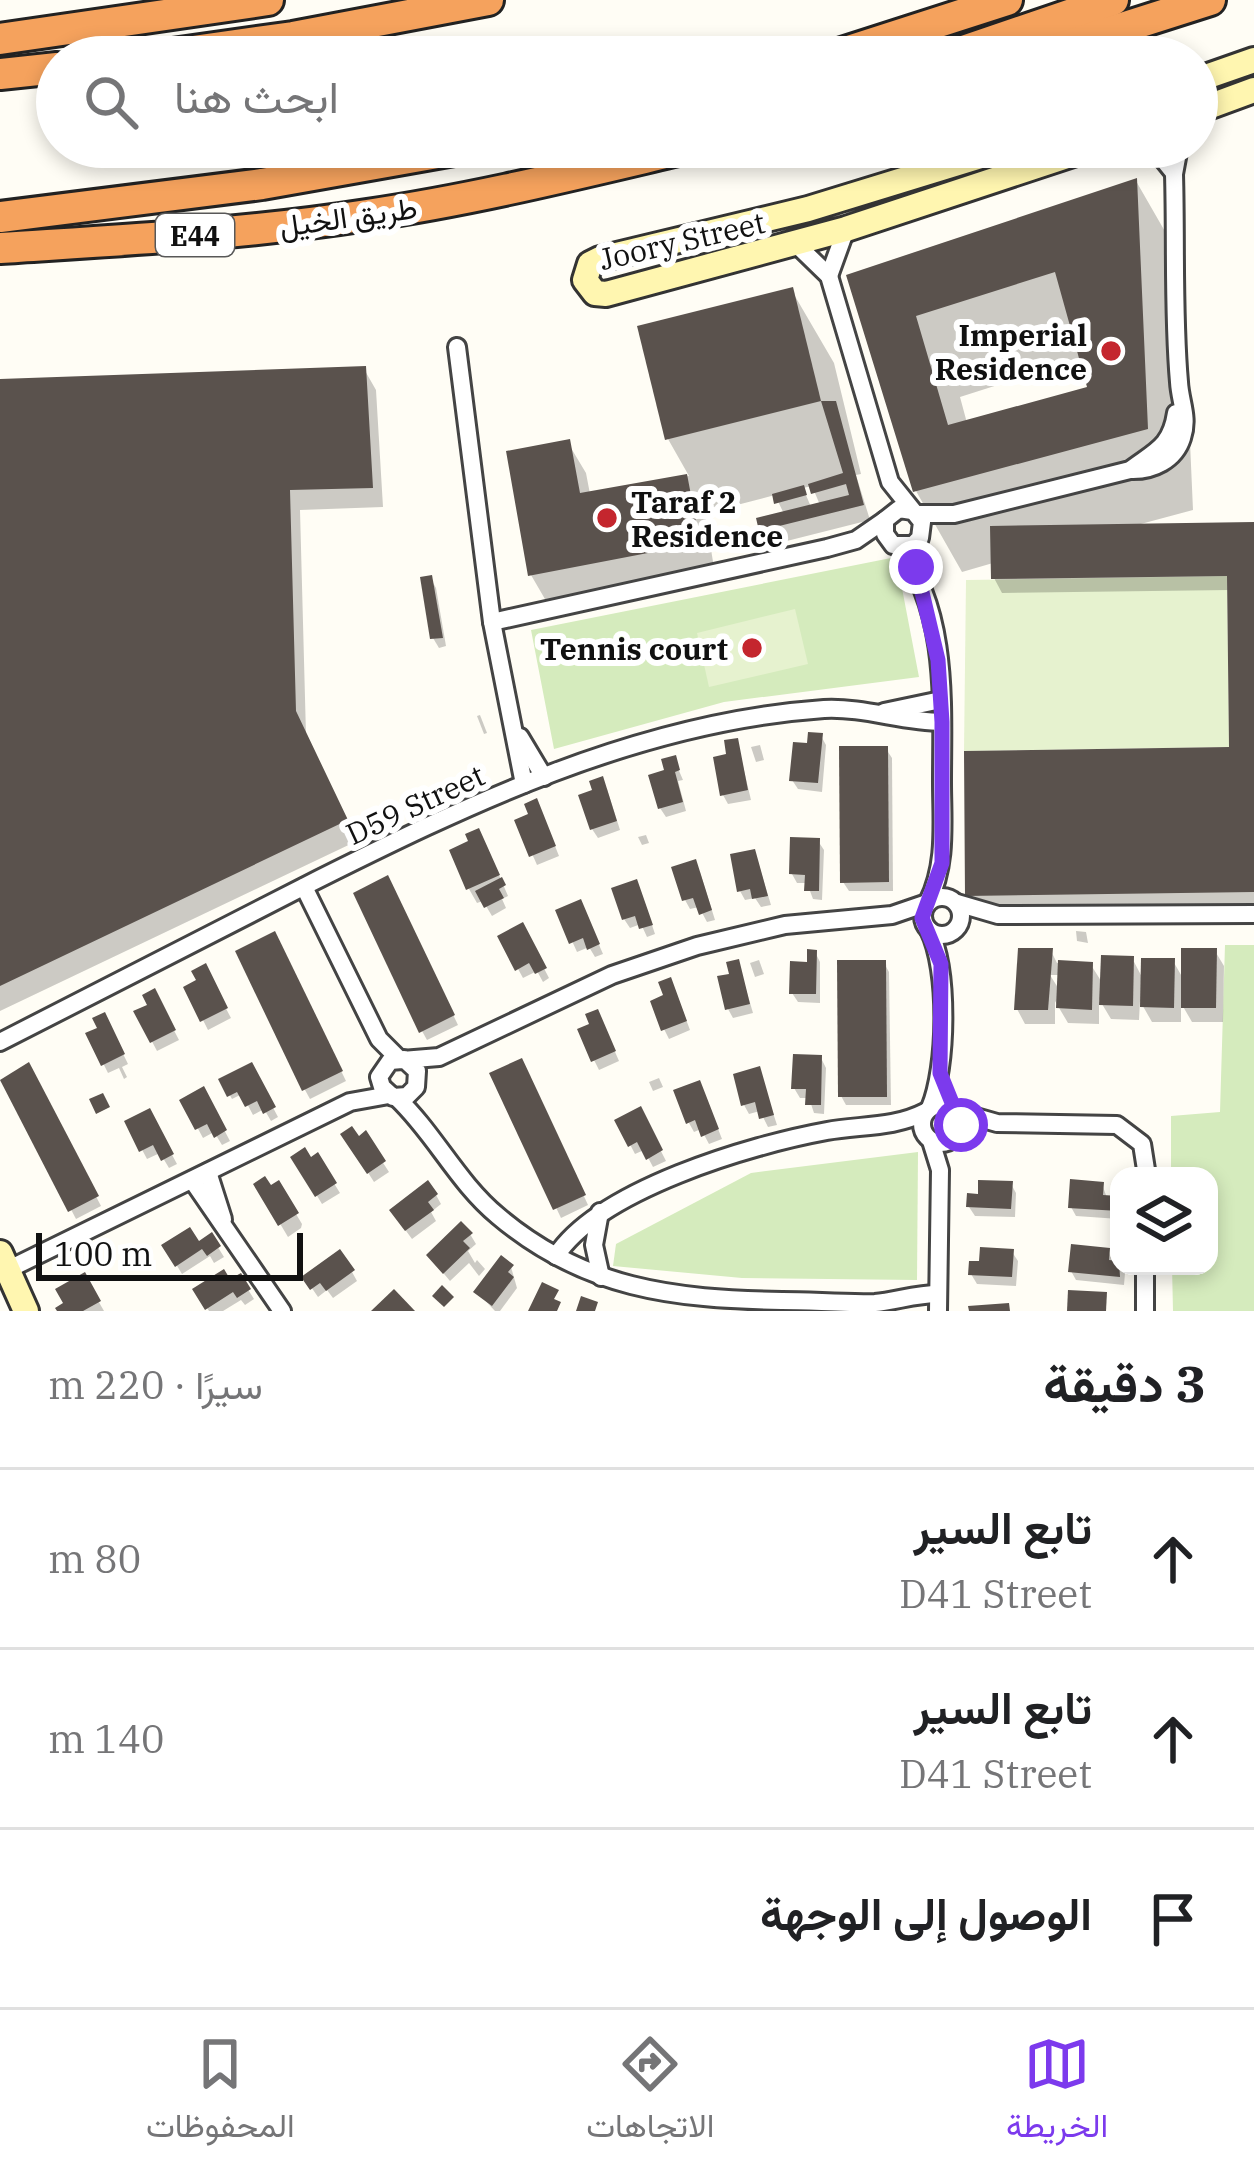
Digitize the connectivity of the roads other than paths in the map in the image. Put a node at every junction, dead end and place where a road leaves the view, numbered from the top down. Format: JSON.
{"nodes":[{"id":1,"x":268,"y":0,"type":"edge"},
{"id":2,"x":488,"y":0,"type":"edge"},
{"id":3,"x":1006,"y":0,"type":"edge"},
{"id":4,"x":1113,"y":0,"type":"edge"},
{"id":5,"x":1210,"y":0,"type":"edge"},
{"id":6,"x":298,"y":36,"type":"edge"},
{"id":7,"x":895,"y":36,"type":"edge"},
{"id":8,"x":1008,"y":36,"type":"edge"},
{"id":9,"x":1097,"y":36,"type":"edge"},
{"id":10,"x":0,"y":39,"type":"edge"},
{"id":11,"x":1254,"y":60,"type":"edge"},
{"id":12,"x":36,"y":70,"type":"edge"},
{"id":13,"x":1218,"y":73,"type":"edge"},
{"id":14,"x":0,"y":74,"type":"edge"},
{"id":15,"x":1254,"y":90,"type":"edge"},
{"id":16,"x":1218,"y":103,"type":"edge"},
{"id":17,"x":352,"y":168,"type":"edge"},
{"id":18,"x":604,"y":168,"type":"edge"},
{"id":19,"x":942,"y":168,"type":"edge"},
{"id":20,"x":1031,"y":168,"type":"edge"},
{"id":21,"x":1169,"y":168,"type":"edge"},
{"id":22,"x":1175,"y":168,"type":"edge"},
{"id":23,"x":1174,"y":174,"type":"junction"},
{"id":24,"x":0,"y":217,"type":"edge"},
{"id":25,"x":846,"y":230,"type":"junction"},
{"id":26,"x":796,"y":244,"type":"junction"},
{"id":27,"x":0,"y":248,"type":"edge"},
{"id":28,"x":829,"y":276,"type":"junction"},
{"id":29,"x":458,"y":347,"type":"dead end"},
{"id":30,"x":890,"y":482,"type":"junction"},
{"id":31,"x":914,"y":512,"type":"junction"},
{"id":32,"x":954,"y":514,"type":"junction"},
{"id":33,"x":887,"y":519,"type":"junction"},
{"id":34,"x":920,"y":537,"type":"junction"},
{"id":35,"x":856,"y":540,"type":"junction"},
{"id":36,"x":894,"y":545,"type":"junction"},
{"id":37,"x":917,"y":575,"type":"junction"},
{"id":38,"x":492,"y":622,"type":"junction"},
{"id":39,"x":941,"y":700,"type":"junction"},
{"id":40,"x":883,"y":712,"type":"junction"},
{"id":41,"x":942,"y":722,"type":"junction"},
{"id":42,"x":516,"y":731,"type":"junction"},
{"id":43,"x":544,"y":777,"type":"junction"},
{"id":44,"x":524,"y":784,"type":"junction"},
{"id":45,"x":942,"y":863,"type":"junction"},
{"id":46,"x":304,"y":887,"type":"junction"},
{"id":47,"x":927,"y":902,"type":"junction"},
{"id":48,"x":956,"y":902,"type":"junction"},
{"id":49,"x":1254,"y":914,"type":"edge"},
{"id":50,"x":892,"y":915,"type":"junction"},
{"id":51,"x":998,"y":915,"type":"junction"},
{"id":52,"x":928,"y":929,"type":"junction"},
{"id":53,"x":955,"y":929,"type":"junction"},
{"id":54,"x":941,"y":964,"type":"junction"},
{"id":55,"x":379,"y":1039,"type":"junction"},
{"id":56,"x":0,"y":1042,"type":"edge"},
{"id":57,"x":439,"y":1058,"type":"junction"},
{"id":58,"x":402,"y":1059,"type":"junction"},
{"id":59,"x":940,"y":1073,"type":"junction"},
{"id":60,"x":380,"y":1074,"type":"junction"},
{"id":61,"x":416,"y":1086,"type":"junction"},
{"id":62,"x":393,"y":1096,"type":"junction"},
{"id":63,"x":350,"y":1102,"type":"junction"},
{"id":64,"x":954,"y":1109,"type":"junction"},
{"id":65,"x":928,"y":1110,"type":"junction"},
{"id":66,"x":419,"y":1121,"type":"junction"},
{"id":67,"x":997,"y":1123,"type":"junction"},
{"id":68,"x":891,"y":1124,"type":"junction"},
{"id":69,"x":955,"y":1137,"type":"junction"},
{"id":70,"x":929,"y":1140,"type":"junction"},
{"id":71,"x":1146,"y":1167,"type":"edge"},
{"id":72,"x":940,"y":1170,"type":"junction"},
{"id":73,"x":200,"y":1176,"type":"junction"},
{"id":74,"x":600,"y":1212,"type":"junction"},
{"id":75,"x":556,"y":1256,"type":"junction"},
{"id":76,"x":2,"y":1266,"type":"edge"},
{"id":77,"x":1145,"y":1275,"type":"edge"},
{"id":78,"x":601,"y":1277,"type":"junction"},
{"id":79,"x":938,"y":1302,"type":"edge"},
{"id":80,"x":878,"y":1303,"type":"junction"},
{"id":81,"x":26,"y":1311,"type":"edge"},
{"id":82,"x":282,"y":1311,"type":"edge"},
{"id":83,"x":905,"y":1311,"type":"edge"},
{"id":84,"x":1144,"y":1311,"type":"edge"}],
"edges":[{"from":1,"to":10,"type":"highway"},
{"from":2,"to":6,"type":"highway"},
{"from":3,"to":7,"type":"highway"},
{"from":4,"to":8,"type":"highway"},
{"from":5,"to":9,"type":"highway"},
{"from":11,"to":13,"type":"street"},
{"from":12,"to":14,"type":"highway"},
{"from":15,"to":16,"type":"street"},
{"from":17,"to":24,"type":"highway"},
{"from":18,"to":27,"type":"highway","name":"طريق الخيل","number":"E44"},
{"from":19,"to":26,"type":"street","name":"Joory Street"},
{"from":20,"to":25,"type":"street","name":"Joory Street"},
{"from":21,"to":23,"type":"street"},
{"from":22,"to":23,"type":"street"},
{"from":23,"to":32,"type":"street"},
{"from":25,"to":26,"type":"street","name":"Joory Street"},
{"from":25,"to":28,"type":"street"},
{"from":26,"to":28,"type":"street"},
{"from":28,"to":30,"type":"street"},
{"from":29,"to":38,"type":"street"},
{"from":30,"to":31,"type":"street"},
{"from":30,"to":33,"type":"street"},
{"from":31,"to":32,"type":"street"},
{"from":31,"to":33,"type":"street"},
{"from":31,"to":34,"type":"street"},
{"from":32,"to":34,"type":"street"},
{"from":33,"to":35,"type":"street"},
{"from":33,"to":36,"type":"street"},
{"from":34,"to":36,"type":"street"},
{"from":34,"to":37,"type":"street"},
{"from":35,"to":36,"type":"street"},
{"from":35,"to":38,"type":"street"},
{"from":36,"to":37,"type":"street"},
{"from":37,"to":39,"type":"street"},
{"from":38,"to":42,"type":"street"},
{"from":39,"to":40,"type":"street","name":"D59 Street"},
{"from":39,"to":41,"type":"street"},
{"from":40,"to":41,"type":"street","name":"D59 Street"},
{"from":40,"to":43,"type":"street","name":"D59 Street"},
{"from":41,"to":45,"type":"street"},
{"from":42,"to":43,"type":"street"},
{"from":42,"to":44,"type":"street"},
{"from":43,"to":44,"type":"street","name":"D59 Street"},
{"from":44,"to":46,"type":"street","name":"D59 Street"},
{"from":45,"to":47,"type":"street"},
{"from":45,"to":48,"type":"street"},
{"from":46,"to":55,"type":"street"},
{"from":46,"to":56,"type":"street","name":"D59 Street"},
{"from":47,"to":48,"type":"street"},
{"from":47,"to":50,"type":"street"},
{"from":47,"to":52,"type":"street"},
{"from":48,"to":51,"type":"street"},
{"from":48,"to":53,"type":"street"},
{"from":49,"to":51,"type":"street"},
{"from":50,"to":52,"type":"street"},
{"from":50,"to":57,"type":"street"},
{"from":51,"to":53,"type":"street"},
{"from":52,"to":53,"type":"street"},
{"from":52,"to":54,"type":"street"},
{"from":53,"to":54,"type":"street"},
{"from":54,"to":59,"type":"street"},
{"from":55,"to":58,"type":"street"},
{"from":55,"to":60,"type":"street"},
{"from":57,"to":58,"type":"street"},
{"from":57,"to":61,"type":"street"},
{"from":58,"to":60,"type":"street"},
{"from":58,"to":61,"type":"street"},
{"from":59,"to":64,"type":"street"},
{"from":59,"to":65,"type":"street"},
{"from":60,"to":62,"type":"street"},
{"from":60,"to":63,"type":"street"},
{"from":61,"to":62,"type":"street"},
{"from":61,"to":66,"type":"street"},
{"from":62,"to":63,"type":"street"},
{"from":62,"to":66,"type":"street"},
{"from":63,"to":73,"type":"street"},
{"from":64,"to":65,"type":"street"},
{"from":64,"to":67,"type":"street"},
{"from":64,"to":69,"type":"street"},
{"from":65,"to":68,"type":"street"},
{"from":65,"to":70,"type":"street"},
{"from":66,"to":75,"type":"street"},
{"from":67,"to":69,"type":"street"},
{"from":67,"to":71,"type":"street"},
{"from":68,"to":70,"type":"street"},
{"from":68,"to":74,"type":"street"},
{"from":69,"to":70,"type":"street"},
{"from":69,"to":72,"type":"street"},
{"from":70,"to":72,"type":"street"},
{"from":72,"to":79,"type":"street"},
{"from":73,"to":76,"type":"street"},
{"from":73,"to":82,"type":"street"},
{"from":74,"to":75,"type":"street"},
{"from":74,"to":78,"type":"street"},
{"from":75,"to":78,"type":"street"},
{"from":76,"to":81,"type":"street"},
{"from":77,"to":84,"type":"street"},
{"from":78,"to":80,"type":"street"},
{"from":79,"to":80,"type":"street"},
{"from":80,"to":83,"type":"street"}]}
